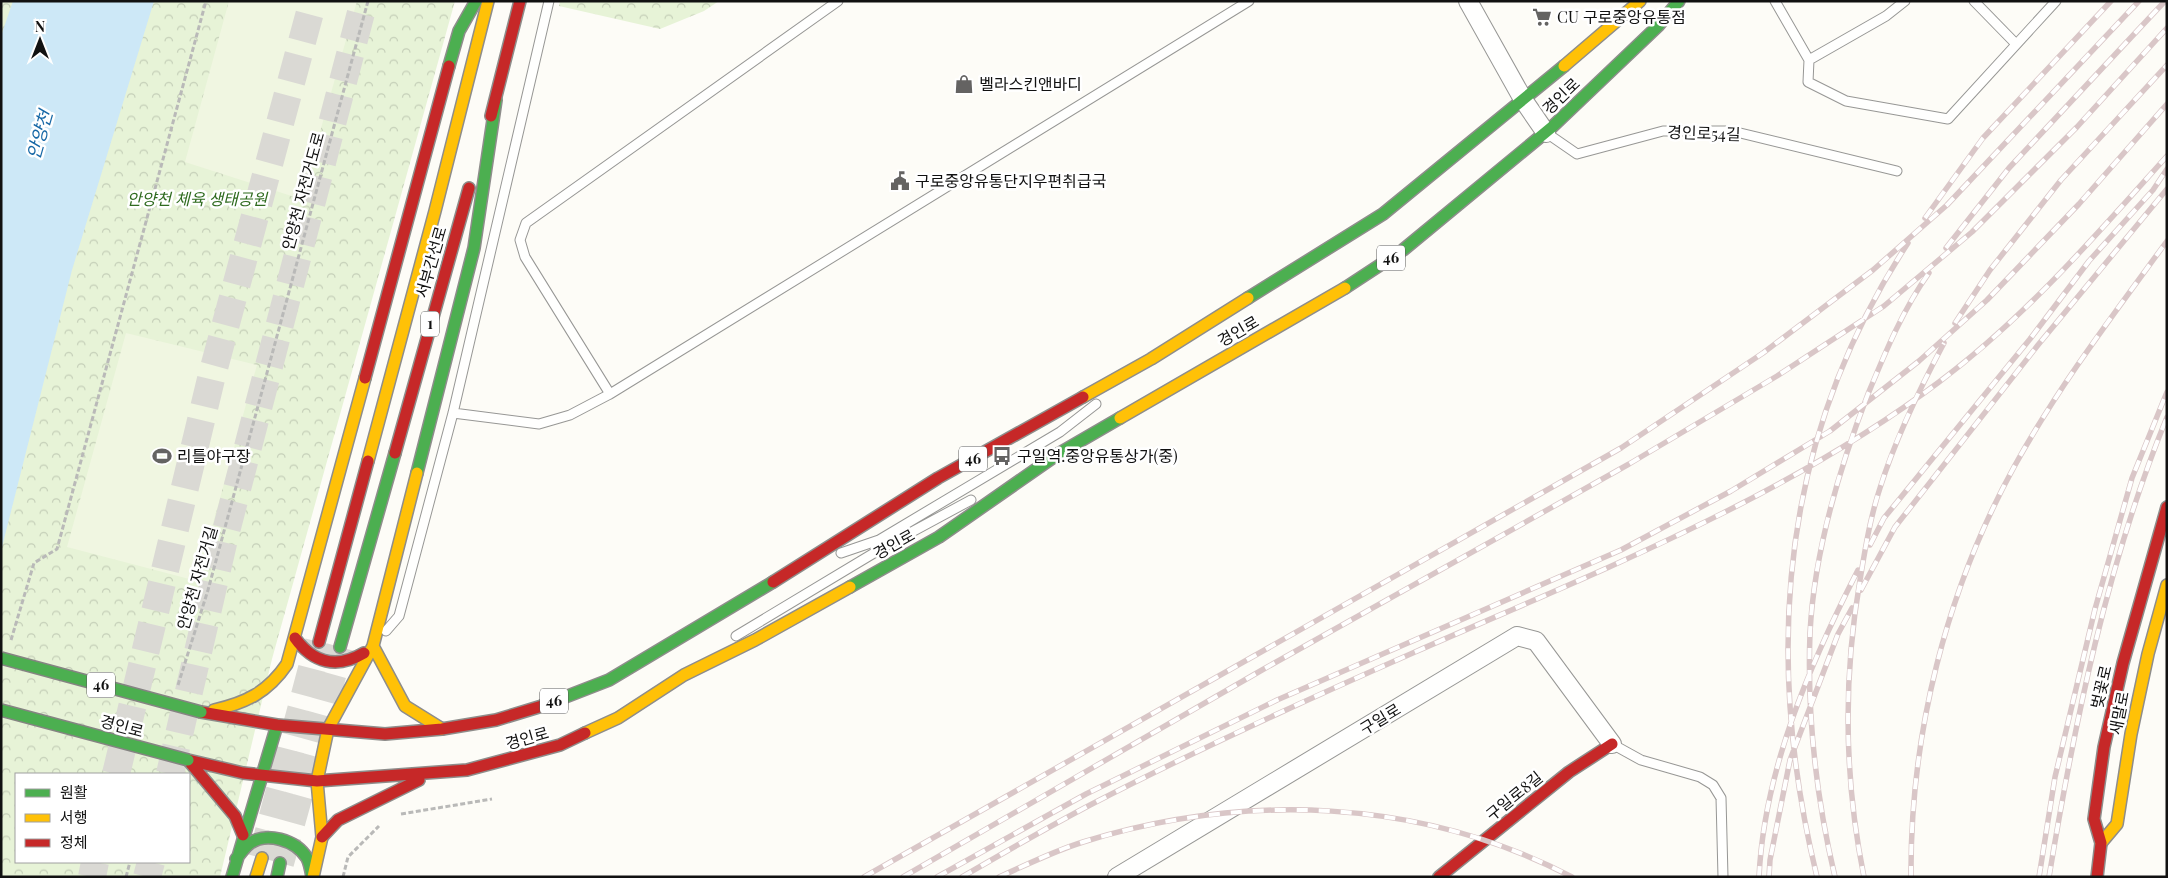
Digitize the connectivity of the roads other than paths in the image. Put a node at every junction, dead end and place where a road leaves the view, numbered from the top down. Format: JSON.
{"nodes":[{"id":1,"x":476,"y":1,"type":"edge"},
{"id":2,"x":488,"y":1,"type":"edge"},
{"id":3,"x":520,"y":1,"type":"edge"},
{"id":4,"x":549,"y":1,"type":"edge"},
{"id":5,"x":838,"y":1,"type":"edge"},
{"id":6,"x":1249,"y":1,"type":"edge"},
{"id":7,"x":1468,"y":1,"type":"edge"},
{"id":8,"x":1640,"y":1,"type":"edge"},
{"id":9,"x":1679,"y":1,"type":"edge"},
{"id":10,"x":1694,"y":1,"type":"edge"},
{"id":11,"x":1775,"y":1,"type":"edge"},
{"id":12,"x":1905,"y":1,"type":"edge"},
{"id":13,"x":1974,"y":1,"type":"edge"},
{"id":14,"x":2056,"y":1,"type":"edge"},
{"id":15,"x":1658,"y":26,"type":"junction"},
{"id":16,"x":2016,"y":44,"type":"junction"},
{"id":17,"x":1809,"y":60,"type":"junction"},
{"id":18,"x":496,"y":100,"type":"junction"},
{"id":19,"x":1524,"y":101,"type":"junction"},
{"id":20,"x":1546,"y":133,"type":"junction"},
{"id":21,"x":1897,"y":171,"type":"dead end"},
{"id":22,"x":1151,"y":359,"type":"junction"},
{"id":23,"x":610,"y":394,"type":"junction"},
{"id":24,"x":453,"y":413,"type":"junction"},
{"id":25,"x":1058,"y":454,"type":"junction"},
{"id":26,"x":2167,"y":507,"type":"edge"},
{"id":27,"x":800,"y":566,"type":"junction"},
{"id":28,"x":2167,"y":585,"type":"edge"},
{"id":29,"x":295,"y":638,"type":"junction"},
{"id":30,"x":319,"y":642,"type":"tunnel mouth"},
{"id":31,"x":373,"y":646,"type":"junction"},
{"id":32,"x":340,"y":647,"type":"tunnel mouth"},
{"id":33,"x":1,"y":658,"type":"edge"},
{"id":34,"x":684,"y":675,"type":"junction"},
{"id":35,"x":1,"y":710,"type":"edge"},
{"id":36,"x":201,"y":712,"type":"junction"},
{"id":37,"x":277,"y":725,"type":"junction"},
{"id":38,"x":328,"y":729,"type":"junction"},
{"id":39,"x":442,"y":729,"type":"junction"},
{"id":40,"x":1612,"y":744,"type":"junction"},
{"id":41,"x":188,"y":760,"type":"junction"},
{"id":42,"x":431,"y":774,"type":"junction"},
{"id":43,"x":261,"y":776,"type":"junction"},
{"id":44,"x":316,"y":781,"type":"junction"},
{"id":45,"x":243,"y":835,"type":"junction"},
{"id":46,"x":322,"y":837,"type":"junction"},
{"id":47,"x":2101,"y":843,"type":"junction"},
{"id":48,"x":236,"y":858,"type":"junction"},
{"id":49,"x":262,"y":858,"type":"tunnel mouth"},
{"id":50,"x":280,"y":863,"type":"tunnel mouth"},
{"id":51,"x":232,"y":877,"type":"edge"},
{"id":52,"x":256,"y":877,"type":"edge"},
{"id":53,"x":277,"y":877,"type":"edge"},
{"id":54,"x":312,"y":877,"type":"edge"},
{"id":55,"x":1117,"y":877,"type":"edge"},
{"id":56,"x":1439,"y":877,"type":"edge"},
{"id":57,"x":1723,"y":877,"type":"edge"},
{"id":58,"x":2097,"y":877,"type":"edge"}],
"edges":[{"from":1,"to":29,"type":"main road"},
{"from":2,"to":30,"type":"main road","name":"서부간선로","number":"1"},
{"from":3,"to":18,"type":"main road","name":"서부간선로","number":"1"},
{"from":4,"to":24,"type":"lane"},
{"from":5,"to":23,"type":"lane"},
{"from":6,"to":23,"type":"lane"},
{"from":7,"to":19,"type":"street"},
{"from":8,"to":19,"type":"main road","name":"경인로","number":"46"},
{"from":9,"to":15,"type":"main road","name":"경인로","number":"46"},
{"from":10,"to":15,"type":"main road"},
{"from":11,"to":17,"type":"lane"},
{"from":12,"to":17,"type":"lane"},
{"from":13,"to":16,"type":"lane"},
{"from":14,"to":16,"type":"lane"},
{"from":15,"to":20,"type":"main road","name":"경인로","number":"46"},
{"from":16,"to":17,"type":"lane"},
{"from":18,"to":31,"type":"main road"},
{"from":18,"to":32,"type":"main road","name":"서부간선로","number":"1"},
{"from":19,"to":20,"type":"street"},
{"from":19,"to":22,"type":"main road","name":"경인로","number":"46"},
{"from":20,"to":21,"type":"lane","name":"경인로54길"},
{"from":20,"to":25,"type":"main road","name":"경인로","number":"46"},
{"from":22,"to":27,"type":"main road","name":"경인로","number":"46"},
{"from":22,"to":27,"type":"lane"},
{"from":23,"to":24,"type":"lane"},
{"from":24,"to":31,"type":"lane"},
{"from":25,"to":34,"type":"lane"},
{"from":25,"to":34,"type":"main road","name":"경인로","number":"46"},
{"from":26,"to":47,"type":"main road","name":"벚꽃로"},
{"from":27,"to":39,"type":"main road","name":"경인로","number":"46"},
{"from":28,"to":47,"type":"main road","name":"새말로"},
{"from":29,"to":31,"type":"main road"},
{"from":29,"to":36,"type":"main road"},
{"from":31,"to":38,"type":"main road"},
{"from":31,"to":39,"type":"main road"},
{"from":33,"to":36,"type":"main road","name":"경인로","number":"46","bridge":true},
{"from":34,"to":42,"type":"main road","name":"경인로","number":"46"},
{"from":35,"to":41,"type":"main road","name":"경인로","number":"46","bridge":true},
{"from":36,"to":37,"type":"main road","name":"경인로","number":"46"},
{"from":37,"to":38,"type":"main road","name":"경인로","number":"46"},
{"from":37,"to":43,"type":"main road"},
{"from":38,"to":39,"type":"main road","name":"경인로","number":"46"},
{"from":38,"to":44,"type":"main road"},
{"from":40,"to":55,"type":"street","name":"구일로"},
{"from":40,"to":56,"type":"main road","name":"구일로8길"},
{"from":40,"to":57,"type":"lane"},
{"from":41,"to":43,"type":"main road","name":"경인로","number":"46"},
{"from":41,"to":45,"type":"main road"},
{"from":42,"to":44,"type":"main road","name":"경인로","number":"46"},
{"from":42,"to":46,"type":"main road"},
{"from":43,"to":44,"type":"main road","name":"경인로","number":"46"},
{"from":43,"to":45,"type":"main road"},
{"from":44,"to":46,"type":"main road"},
{"from":45,"to":48,"type":"main road"},
{"from":46,"to":54,"type":"main road"},
{"from":47,"to":58,"type":"main road","name":"벚꽃로"},
{"from":48,"to":51,"type":"main road"},
{"from":48,"to":54,"type":"main road"},
{"from":49,"to":52,"type":"main road"},
{"from":50,"to":53,"type":"main road"}]}
